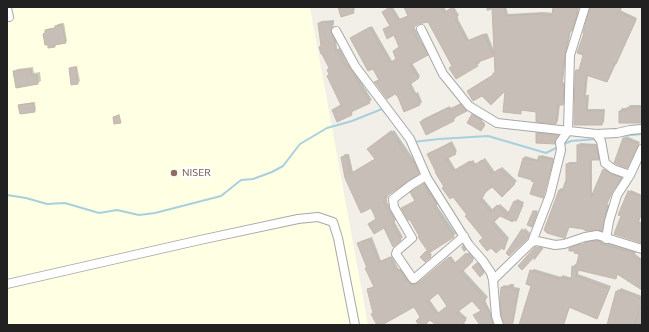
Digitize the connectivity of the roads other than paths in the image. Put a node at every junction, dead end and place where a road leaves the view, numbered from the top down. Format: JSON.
{"nodes":[{"id":1,"x":585,"y":7,"type":"edge"},
{"id":2,"x":421,"y":29,"type":"dead end"},
{"id":3,"x":336,"y":31,"type":"dead end"},
{"id":4,"x":642,"y":130,"type":"edge"},
{"id":5,"x":568,"y":131,"type":"junction"},
{"id":6,"x":598,"y":137,"type":"junction"},
{"id":7,"x":642,"y":149,"type":"edge"},
{"id":8,"x":630,"y":175,"type":"junction"},
{"id":9,"x":426,"y":176,"type":"junction"},
{"id":10,"x":464,"y":236,"type":"junction"},
{"id":11,"x":606,"y":239,"type":"junction"},
{"id":12,"x":532,"y":242,"type":"junction"},
{"id":13,"x":642,"y":249,"type":"edge"},
{"id":14,"x":493,"y":280,"type":"junction"},
{"id":15,"x":7,"y":284,"type":"edge"},
{"id":16,"x":355,"y":325,"type":"edge"},
{"id":17,"x":499,"y":325,"type":"edge"}],
"edges":[{"from":1,"to":5,"type":"street"},
{"from":2,"to":5,"type":"street"},
{"from":3,"to":9,"type":"street"},
{"from":4,"to":6,"type":"street"},
{"from":5,"to":6,"type":"street"},
{"from":5,"to":12,"type":"street"},
{"from":6,"to":8,"type":"street"},
{"from":7,"to":8,"type":"street"},
{"from":8,"to":11,"type":"street"},
{"from":9,"to":10,"type":"street"},
{"from":9,"to":10,"type":"street"},
{"from":10,"to":14,"type":"street"},
{"from":11,"to":12,"type":"street"},
{"from":11,"to":13,"type":"street"},
{"from":12,"to":14,"type":"street"},
{"from":14,"to":17,"type":"street"},
{"from":15,"to":16,"type":"street"}]}
